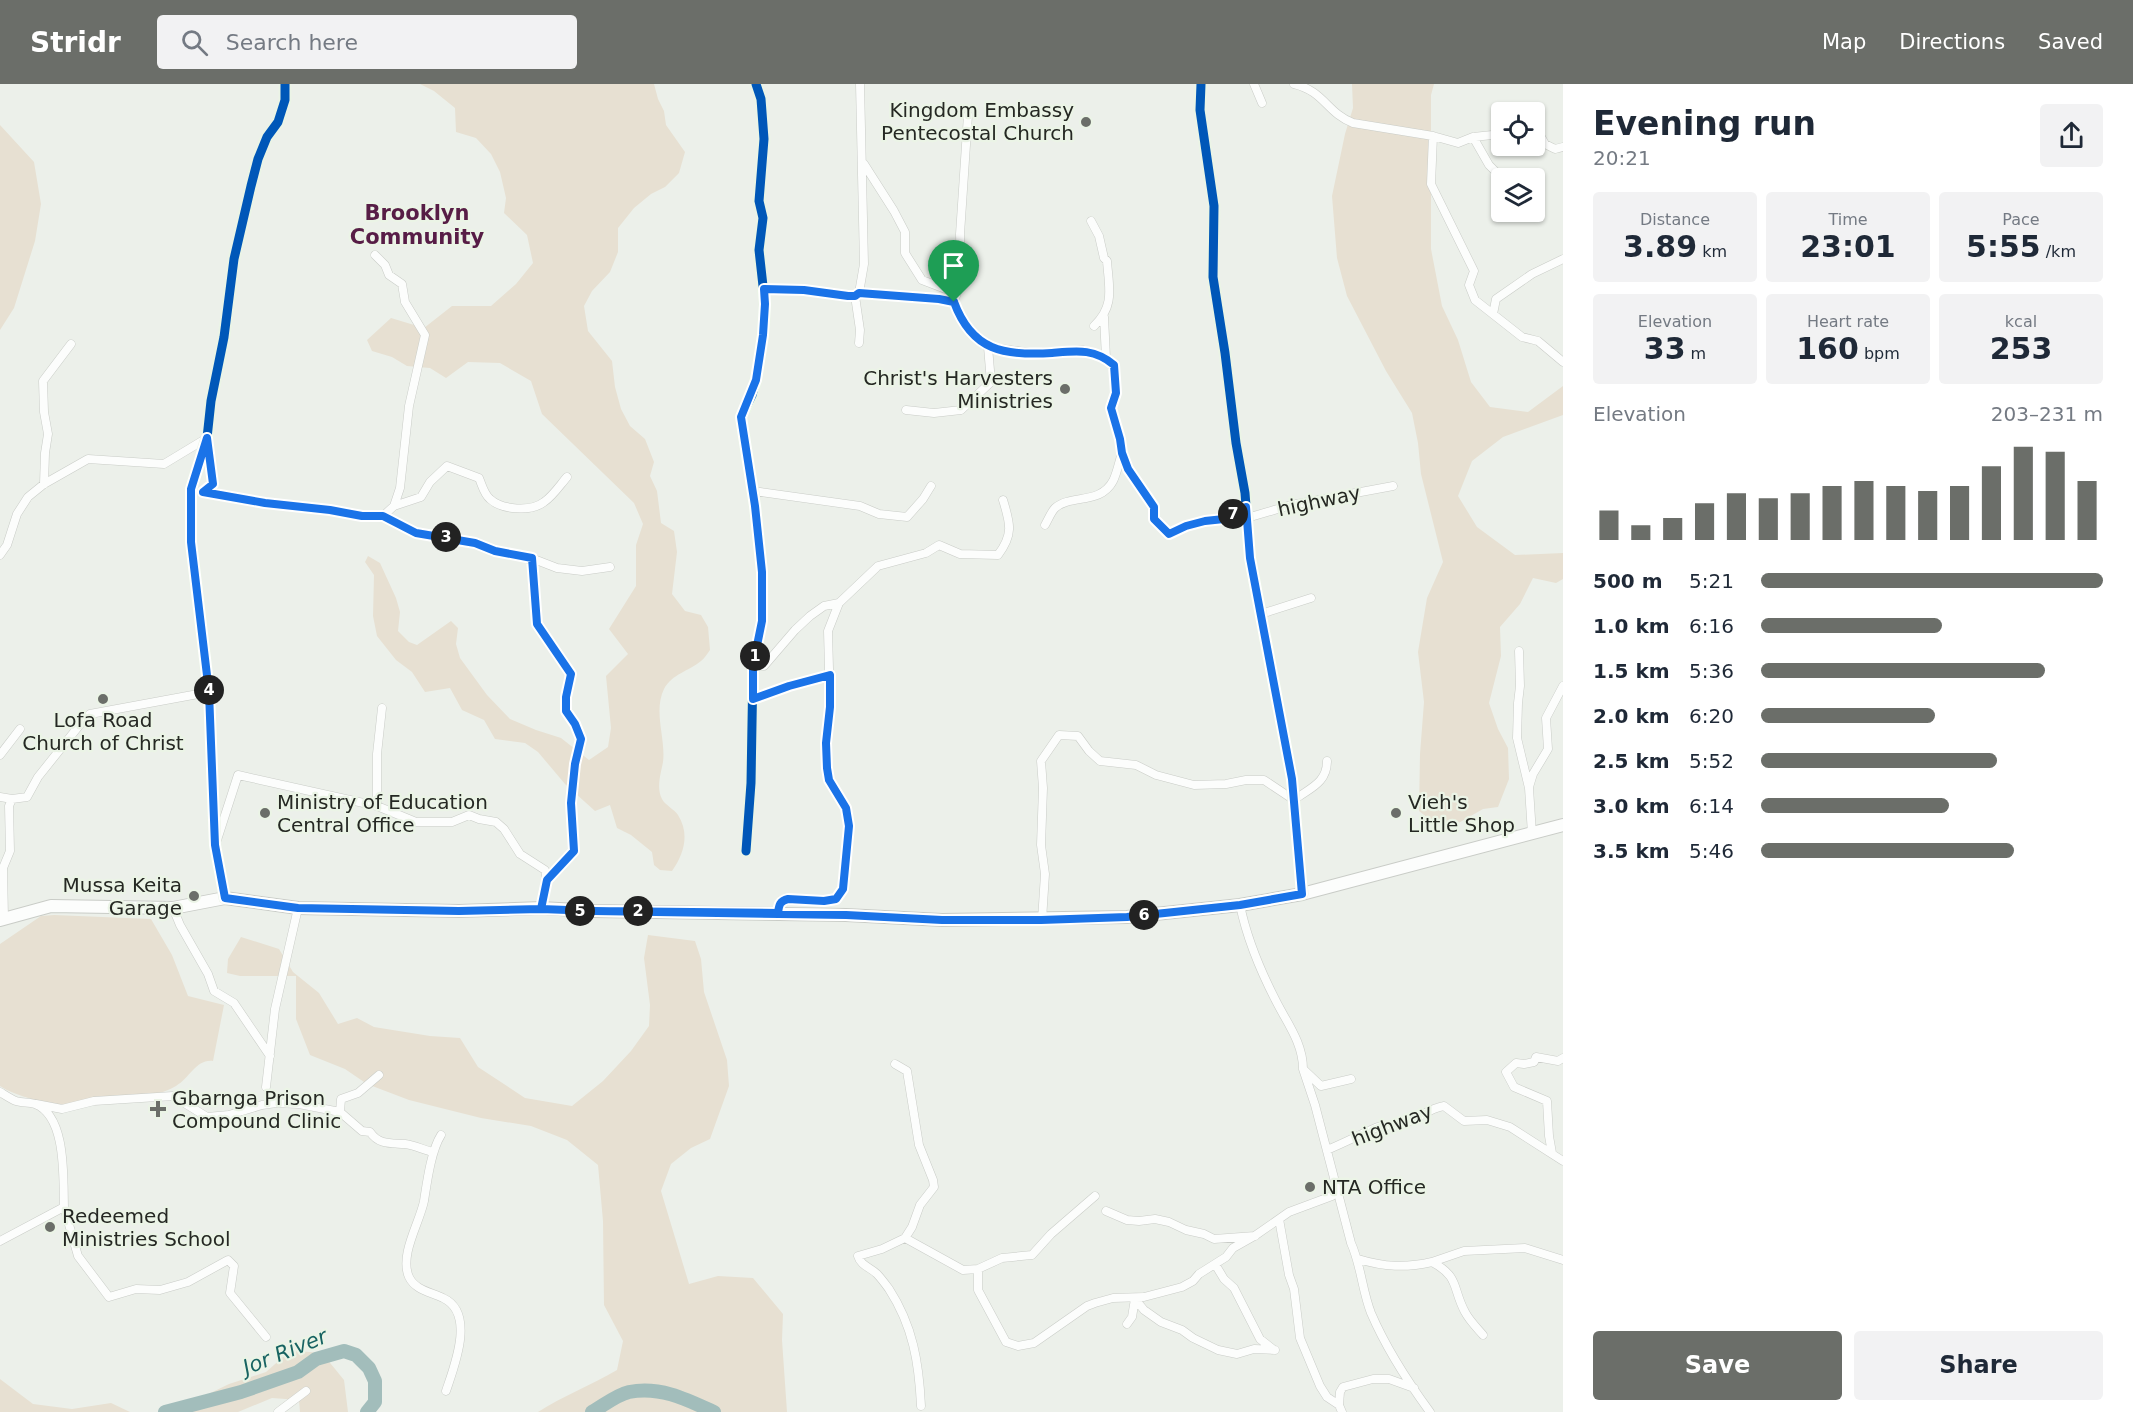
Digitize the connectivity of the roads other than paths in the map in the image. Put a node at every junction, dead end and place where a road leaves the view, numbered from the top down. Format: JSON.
{"nodes":[{"id":1,"x":285,"y":84,"type":"edge"},
{"id":2,"x":756,"y":84,"type":"edge"},
{"id":3,"x":860,"y":84,"type":"edge"},
{"id":4,"x":1201,"y":84,"type":"edge"},
{"id":5,"x":1254,"y":84,"type":"edge"},
{"id":6,"x":1294,"y":84,"type":"edge"},
{"id":7,"x":1262,"y":103,"type":"dead end"},
{"id":8,"x":968,"y":115,"type":"dead end"},
{"id":9,"x":1491,"y":135,"type":"edge"},
{"id":10,"x":1433,"y":136,"type":"junction"},
{"id":11,"x":1473,"y":137,"type":"junction"},
{"id":12,"x":1545,"y":144,"type":"edge"},
{"id":13,"x":1563,"y":147,"type":"edge"},
{"id":14,"x":863,"y":163,"type":"junction"},
{"id":15,"x":1492,"y":168,"type":"edge"},
{"id":16,"x":1091,"y":221,"type":"dead end"},
{"id":17,"x":375,"y":255,"type":"dead end"},
{"id":18,"x":1563,"y":259,"type":"edge"},
{"id":19,"x":764,"y":289,"type":"junction"},
{"id":20,"x":956,"y":293,"type":"junction"},
{"id":21,"x":857,"y":294,"type":"junction"},
{"id":22,"x":954,"y":302,"type":"junction"},
{"id":23,"x":1493,"y":314,"type":"junction"},
{"id":24,"x":1104,"y":316,"type":"junction"},
{"id":25,"x":1094,"y":326,"type":"dead end"},
{"id":26,"x":859,"y":343,"type":"dead end"},
{"id":27,"x":70,"y":344,"type":"dead end"},
{"id":28,"x":988,"y":347,"type":"junction"},
{"id":29,"x":1106,"y":358,"type":"junction"},
{"id":30,"x":1563,"y":362,"type":"edge"},
{"id":31,"x":906,"y":410,"type":"dead end"},
{"id":32,"x":207,"y":438,"type":"junction"},
{"id":33,"x":1122,"y":453,"type":"junction"},
{"id":34,"x":567,"y":477,"type":"dead end"},
{"id":35,"x":44,"y":484,"type":"junction"},
{"id":36,"x":931,"y":486,"type":"dead end"},
{"id":37,"x":1393,"y":486,"type":"dead end"},
{"id":38,"x":753,"y":491,"type":"junction"},
{"id":39,"x":1003,"y":500,"type":"dead end"},
{"id":40,"x":394,"y":506,"type":"junction"},
{"id":41,"x":1246,"y":507,"type":"junction"},
{"id":42,"x":383,"y":516,"type":"junction"},
{"id":43,"x":1247,"y":518,"type":"junction"},
{"id":44,"x":1045,"y":525,"type":"dead end"},
{"id":45,"x":0,"y":555,"type":"edge"},
{"id":46,"x":532,"y":558,"type":"junction"},
{"id":47,"x":610,"y":567,"type":"dead end"},
{"id":48,"x":1311,"y":598,"type":"dead end"},
{"id":49,"x":839,"y":603,"type":"junction"},
{"id":50,"x":1261,"y":614,"type":"junction"},
{"id":51,"x":1519,"y":651,"type":"dead end"},
{"id":52,"x":753,"y":665,"type":"junction"},
{"id":53,"x":830,"y":675,"type":"junction"},
{"id":54,"x":1563,"y":686,"type":"edge"},
{"id":55,"x":209,"y":692,"type":"junction"},
{"id":56,"x":753,"y":699,"type":"junction"},
{"id":57,"x":382,"y":708,"type":"dead end"},
{"id":58,"x":20,"y":729,"type":"dead end"},
{"id":59,"x":0,"y":754,"type":"edge"},
{"id":60,"x":1327,"y":761,"type":"dead end"},
{"id":61,"x":1529,"y":788,"type":"junction"},
{"id":62,"x":0,"y":796,"type":"edge"},
{"id":63,"x":12,"y":799,"type":"junction"},
{"id":64,"x":1294,"y":800,"type":"junction"},
{"id":65,"x":377,"y":806,"type":"junction"},
{"id":66,"x":1563,"y":825,"type":"edge"},
{"id":67,"x":1532,"y":834,"type":"junction"},
{"id":68,"x":215,"y":845,"type":"junction"},
{"id":69,"x":746,"y":851,"type":"dead end"},
{"id":70,"x":547,"y":880,"type":"junction"},
{"id":71,"x":1302,"y":894,"type":"junction"},
{"id":72,"x":225,"y":898,"type":"junction"},
{"id":73,"x":1240,"y":905,"type":"junction"},
{"id":74,"x":173,"y":908,"type":"junction"},
{"id":75,"x":298,"y":908,"type":"junction"},
{"id":76,"x":541,"y":909,"type":"junction"},
{"id":77,"x":778,"y":913,"type":"junction"},
{"id":78,"x":2,"y":919,"type":"edge"},
{"id":79,"x":1041,"y":920,"type":"junction"},
{"id":80,"x":270,"y":1056,"type":"junction"},
{"id":81,"x":1563,"y":1058,"type":"edge"},
{"id":82,"x":895,"y":1064,"type":"dead end"},
{"id":83,"x":1303,"y":1069,"type":"junction"},
{"id":84,"x":379,"y":1075,"type":"dead end"},
{"id":85,"x":1351,"y":1079,"type":"dead end"},
{"id":86,"x":266,"y":1087,"type":"dead end"},
{"id":87,"x":0,"y":1092,"type":"edge"},
{"id":88,"x":36,"y":1104,"type":"junction"},
{"id":89,"x":340,"y":1112,"type":"junction"},
{"id":90,"x":441,"y":1135,"type":"dead end"},
{"id":91,"x":1327,"y":1150,"type":"junction"},
{"id":92,"x":433,"y":1152,"type":"junction"},
{"id":93,"x":1552,"y":1153,"type":"junction"},
{"id":94,"x":1563,"y":1161,"type":"edge"},
{"id":95,"x":1337,"y":1190,"type":"junction"},
{"id":96,"x":1095,"y":1196,"type":"dead end"},
{"id":97,"x":64,"y":1207,"type":"junction"},
{"id":98,"x":1106,"y":1211,"type":"dead end"},
{"id":99,"x":1279,"y":1219,"type":"junction"},
{"id":100,"x":1256,"y":1236,"type":"junction"},
{"id":101,"x":905,"y":1238,"type":"junction"},
{"id":102,"x":0,"y":1241,"type":"edge"},
{"id":103,"x":1358,"y":1259,"type":"junction"},
{"id":104,"x":1563,"y":1260,"type":"edge"},
{"id":105,"x":1432,"y":1262,"type":"junction"},
{"id":106,"x":1215,"y":1264,"type":"junction"},
{"id":107,"x":978,"y":1269,"type":"junction"},
{"id":108,"x":1135,"y":1299,"type":"junction"},
{"id":109,"x":1127,"y":1324,"type":"dead end"},
{"id":110,"x":1483,"y":1335,"type":"dead end"},
{"id":111,"x":266,"y":1337,"type":"dead end"},
{"id":112,"x":1414,"y":1388,"type":"junction"},
{"id":113,"x":306,"y":1391,"type":"dead end"},
{"id":114,"x":446,"y":1391,"type":"dead end"},
{"id":115,"x":921,"y":1406,"type":"dead end"},
{"id":116,"x":1340,"y":1409,"type":"edge"},
{"id":117,"x":278,"y":1412,"type":"edge"},
{"id":118,"x":1430,"y":1412,"type":"edge"}],
"edges":[{"from":1,"to":32,"type":"street"},
{"from":2,"to":19,"type":"street"},
{"from":3,"to":14,"type":"street"},
{"from":4,"to":41,"type":"street"},
{"from":5,"to":7,"type":"street"},
{"from":6,"to":10,"type":"street"},
{"from":8,"to":20,"type":"street"},
{"from":9,"to":11,"type":"street"},
{"from":10,"to":11,"type":"street"},
{"from":10,"to":23,"type":"street"},
{"from":11,"to":15,"type":"street"},
{"from":12,"to":13,"type":"street"},
{"from":14,"to":20,"type":"street"},
{"from":14,"to":21,"type":"street"},
{"from":16,"to":24,"type":"street"},
{"from":17,"to":40,"type":"street"},
{"from":18,"to":23,"type":"street"},
{"from":19,"to":21,"type":"street"},
{"from":19,"to":38,"type":"street"},
{"from":20,"to":22,"type":"street"},
{"from":21,"to":22,"type":"street"},
{"from":21,"to":26,"type":"street"},
{"from":22,"to":28,"type":"street"},
{"from":23,"to":30,"type":"street"},
{"from":24,"to":25,"type":"street"},
{"from":24,"to":29,"type":"street"},
{"from":27,"to":35,"type":"street"},
{"from":28,"to":29,"type":"street"},
{"from":28,"to":31,"type":"street"},
{"from":29,"to":33,"type":"street"},
{"from":32,"to":35,"type":"street"},
{"from":32,"to":42,"type":"street"},
{"from":32,"to":55,"type":"street"},
{"from":33,"to":41,"type":"street"},
{"from":33,"to":44,"type":"street"},
{"from":34,"to":40,"type":"street"},
{"from":35,"to":45,"type":"street"},
{"from":36,"to":38,"type":"street"},
{"from":37,"to":43,"type":"street","name":"highway"},
{"from":38,"to":52,"type":"street"},
{"from":39,"to":49,"type":"street"},
{"from":40,"to":42,"type":"street"},
{"from":41,"to":43,"type":"street"},
{"from":42,"to":46,"type":"street"},
{"from":43,"to":50,"type":"street"},
{"from":46,"to":47,"type":"street"},
{"from":46,"to":70,"type":"street"},
{"from":48,"to":50,"type":"street"},
{"from":49,"to":52,"type":"street"},
{"from":49,"to":53,"type":"street"},
{"from":50,"to":64,"type":"street"},
{"from":51,"to":61,"type":"street"},
{"from":52,"to":56,"type":"street"},
{"from":53,"to":56,"type":"street"},
{"from":53,"to":77,"type":"street"},
{"from":54,"to":61,"type":"street"},
{"from":55,"to":63,"type":"street"},
{"from":55,"to":68,"type":"street"},
{"from":56,"to":69,"type":"street"},
{"from":57,"to":65,"type":"street"},
{"from":58,"to":59,"type":"street"},
{"from":60,"to":64,"type":"street"},
{"from":61,"to":67,"type":"street"},
{"from":62,"to":63,"type":"street"},
{"from":63,"to":78,"type":"street"},
{"from":64,"to":71,"type":"street"},
{"from":64,"to":79,"type":"street"},
{"from":65,"to":68,"type":"street"},
{"from":65,"to":70,"type":"street"},
{"from":66,"to":67,"type":"main road"},
{"from":67,"to":71,"type":"main road"},
{"from":68,"to":72,"type":"street"},
{"from":70,"to":76,"type":"street"},
{"from":71,"to":73,"type":"main road"},
{"from":72,"to":74,"type":"main road"},
{"from":72,"to":75,"type":"main road"},
{"from":73,"to":79,"type":"main road"},
{"from":73,"to":83,"type":"street","name":"highway"},
{"from":74,"to":78,"type":"main road"},
{"from":74,"to":80,"type":"street"},
{"from":75,"to":76,"type":"main road"},
{"from":75,"to":80,"type":"street"},
{"from":76,"to":77,"type":"main road"},
{"from":77,"to":79,"type":"main road"},
{"from":80,"to":86,"type":"street"},
{"from":81,"to":93,"type":"street"},
{"from":82,"to":101,"type":"street"},
{"from":83,"to":85,"type":"street"},
{"from":83,"to":91,"type":"street","name":"highway"},
{"from":84,"to":89,"type":"street"},
{"from":87,"to":88,"type":"street"},
{"from":88,"to":89,"type":"street"},
{"from":88,"to":97,"type":"street"},
{"from":89,"to":92,"type":"street"},
{"from":90,"to":92,"type":"street"},
{"from":91,"to":93,"type":"street","name":"highway"},
{"from":91,"to":95,"type":"street","name":"highway"},
{"from":92,"to":114,"type":"street"},
{"from":93,"to":94,"type":"street","name":"highway"},
{"from":95,"to":99,"type":"street"},
{"from":95,"to":103,"type":"street","name":"highway"},
{"from":96,"to":107,"type":"street"},
{"from":97,"to":102,"type":"street"},
{"from":97,"to":111,"type":"street"},
{"from":98,"to":100,"type":"street"},
{"from":99,"to":100,"type":"street"},
{"from":99,"to":116,"type":"street"},
{"from":100,"to":106,"type":"street"},
{"from":101,"to":107,"type":"street"},
{"from":101,"to":115,"type":"street"},
{"from":103,"to":105,"type":"street"},
{"from":103,"to":112,"type":"street","name":"highway"},
{"from":104,"to":105,"type":"street"},
{"from":105,"to":110,"type":"street"},
{"from":106,"to":108,"type":"street"},
{"from":106,"to":108,"type":"street"},
{"from":107,"to":108,"type":"street"},
{"from":108,"to":109,"type":"street"},
{"from":112,"to":116,"type":"street"},
{"from":112,"to":118,"type":"street","name":"highway"},
{"from":113,"to":117,"type":"street"}]}
